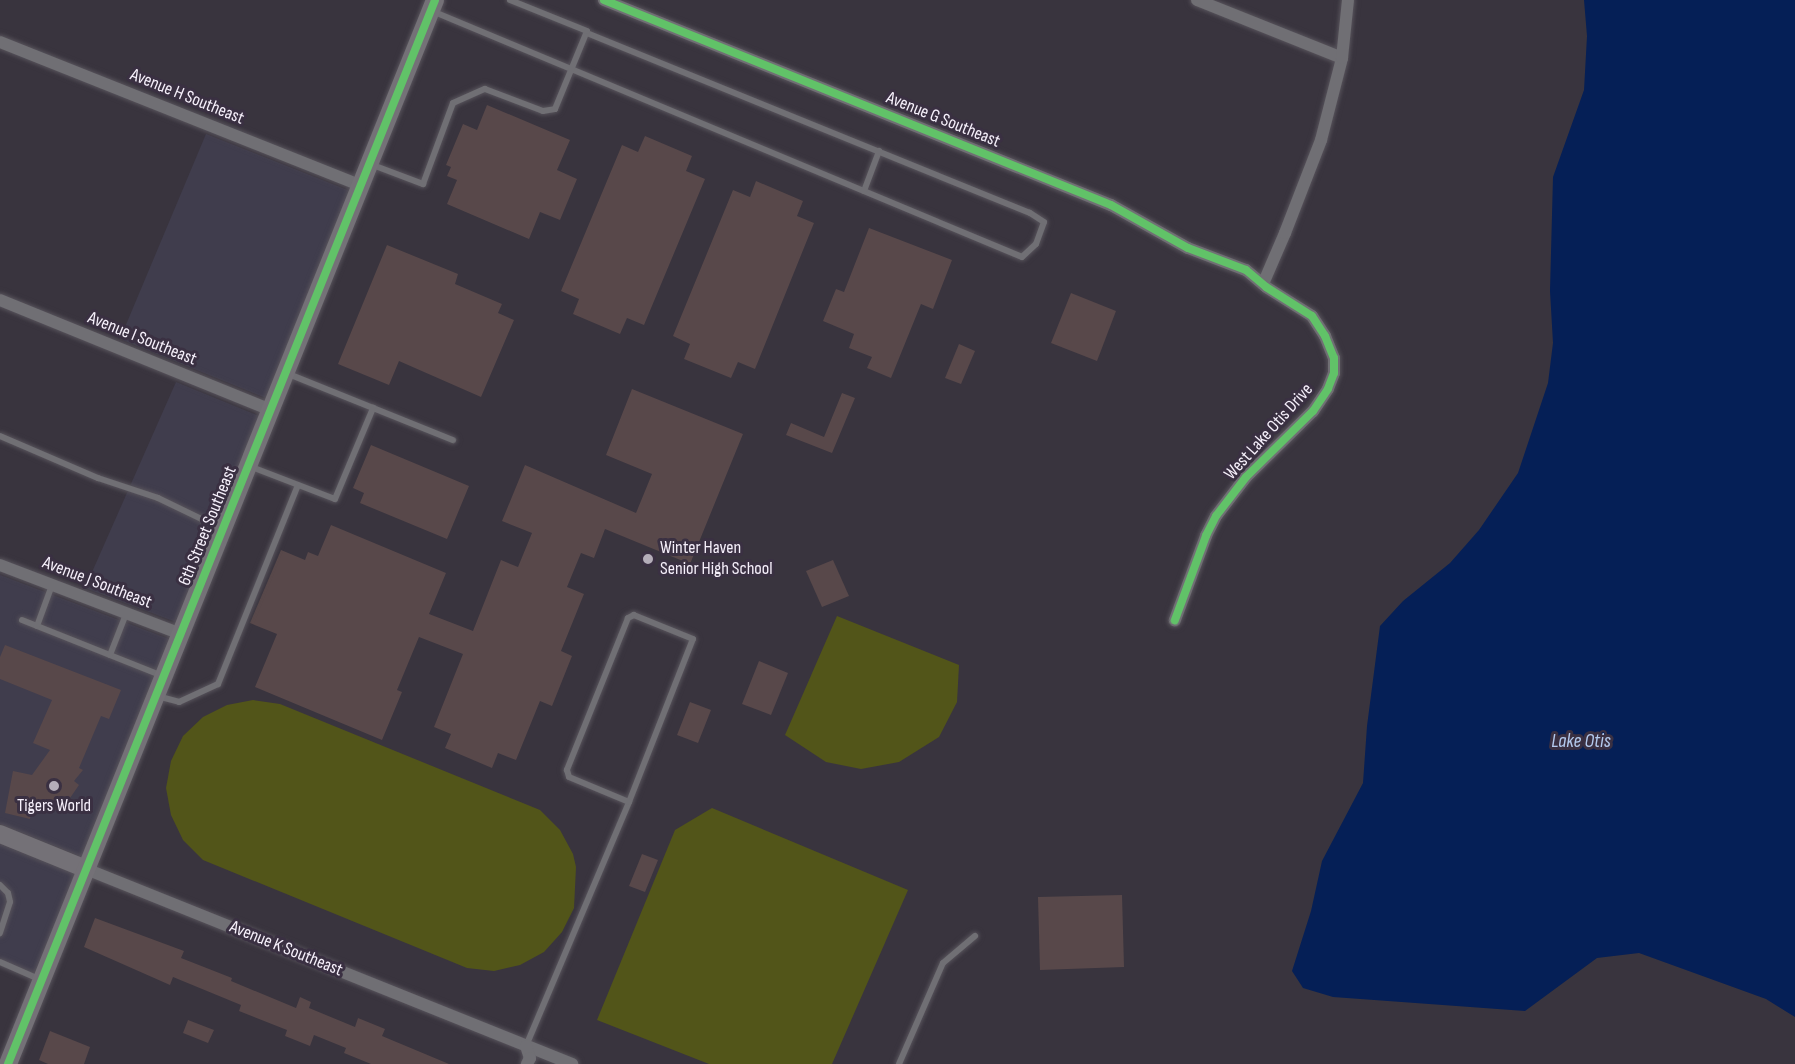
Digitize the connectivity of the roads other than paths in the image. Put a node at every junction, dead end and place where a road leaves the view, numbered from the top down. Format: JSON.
{"nodes":[{"id":1,"x":510,"y":0,"type":"edge"},
{"id":2,"x":604,"y":0,"type":"edge"},
{"id":3,"x":1197,"y":0,"type":"edge"},
{"id":4,"x":1348,"y":0,"type":"edge"},
{"id":5,"x":433,"y":5,"type":"edge"},
{"id":6,"x":586,"y":33,"type":"junction"},
{"id":7,"x":0,"y":42,"type":"edge"},
{"id":8,"x":1342,"y":58,"type":"junction"},
{"id":9,"x":572,"y":68,"type":"junction"},
{"id":10,"x":879,"y":152,"type":"junction"},
{"id":11,"x":370,"y":164,"type":"junction"},
{"id":12,"x":361,"y":186,"type":"junction"},
{"id":13,"x":864,"y":191,"type":"junction"},
{"id":14,"x":1263,"y":284,"type":"junction"},
{"id":15,"x":0,"y":300,"type":"edge"},
{"id":16,"x":285,"y":373,"type":"junction"},
{"id":17,"x":372,"y":408,"type":"junction"},
{"id":18,"x":271,"y":410,"type":"junction"},
{"id":19,"x":0,"y":436,"type":"edge"},
{"id":20,"x":453,"y":440,"type":"dead end"},
{"id":21,"x":248,"y":466,"type":"junction"},
{"id":22,"x":298,"y":485,"type":"junction"},
{"id":23,"x":223,"y":529,"type":"junction"},
{"id":24,"x":0,"y":565,"type":"edge"},
{"id":25,"x":52,"y":585,"type":"junction"},
{"id":26,"x":126,"y":614,"type":"junction"},
{"id":27,"x":22,"y":620,"type":"dead end"},
{"id":28,"x":1175,"y":620,"type":"dead end"},
{"id":29,"x":37,"y":626,"type":"junction"},
{"id":30,"x":181,"y":634,"type":"junction"},
{"id":31,"x":110,"y":655,"type":"junction"},
{"id":32,"x":164,"y":677,"type":"junction"},
{"id":33,"x":156,"y":696,"type":"junction"},
{"id":34,"x":630,"y":802,"type":"junction"},
{"id":35,"x":0,"y":834,"type":"edge"},
{"id":36,"x":86,"y":869,"type":"junction"},
{"id":37,"x":0,"y":885,"type":"edge"},
{"id":38,"x":0,"y":933,"type":"edge"},
{"id":39,"x":975,"y":936,"type":"dead end"},
{"id":40,"x":0,"y":962,"type":"edge"},
{"id":41,"x":41,"y":980,"type":"junction"},
{"id":42,"x":526,"y":1046,"type":"junction"},
{"id":43,"x":8,"y":1064,"type":"edge"},
{"id":44,"x":527,"y":1064,"type":"edge"},
{"id":45,"x":572,"y":1064,"type":"edge"},
{"id":46,"x":899,"y":1064,"type":"edge"}],
"edges":[{"from":1,"to":6,"type":"lane"},
{"from":2,"to":14,"type":"street","name":"Avenue G Southeast"},
{"from":3,"to":8,"type":"street"},
{"from":4,"to":8,"type":"street"},
{"from":5,"to":9,"type":"lane"},
{"from":5,"to":11,"type":"street","name":"6th Street Southeast"},
{"from":6,"to":9,"type":"lane"},
{"from":6,"to":10,"type":"lane"},
{"from":7,"to":12,"type":"street","name":"Avenue H Southeast"},
{"from":8,"to":14,"type":"street"},
{"from":9,"to":11,"type":"lane"},
{"from":9,"to":13,"type":"lane"},
{"from":10,"to":13,"type":"lane"},
{"from":10,"to":13,"type":"lane"},
{"from":11,"to":12,"type":"street","name":"6th Street Southeast"},
{"from":12,"to":16,"type":"street","name":"6th Street Southeast"},
{"from":14,"to":28,"type":"street","name":"West Lake Otis Drive"},
{"from":15,"to":18,"type":"street","name":"Avenue I Southeast"},
{"from":16,"to":17,"type":"lane"},
{"from":16,"to":18,"type":"street","name":"6th Street Southeast"},
{"from":17,"to":20,"type":"lane"},
{"from":17,"to":22,"type":"lane"},
{"from":18,"to":21,"type":"street","name":"6th Street Southeast"},
{"from":19,"to":23,"type":"lane"},
{"from":21,"to":22,"type":"lane"},
{"from":21,"to":23,"type":"street","name":"6th Street Southeast"},
{"from":22,"to":33,"type":"lane"},
{"from":23,"to":30,"type":"street","name":"6th Street Southeast"},
{"from":24,"to":25,"type":"street","name":"Avenue J Southeast"},
{"from":25,"to":26,"type":"street","name":"Avenue J Southeast"},
{"from":25,"to":29,"type":"lane"},
{"from":26,"to":30,"type":"street","name":"Avenue J Southeast"},
{"from":26,"to":31,"type":"lane"},
{"from":27,"to":29,"type":"lane"},
{"from":29,"to":31,"type":"lane"},
{"from":30,"to":32,"type":"street","name":"6th Street Southeast"},
{"from":31,"to":32,"type":"lane"},
{"from":32,"to":33,"type":"street","name":"6th Street Southeast"},
{"from":33,"to":36,"type":"street","name":"6th Street Southeast"},
{"from":34,"to":34,"type":"lane"},
{"from":34,"to":42,"type":"lane"},
{"from":35,"to":36,"type":"street","name":"Avenue K Southeast"},
{"from":36,"to":41,"type":"street","name":"6th Street Southeast"},
{"from":36,"to":42,"type":"street","name":"Avenue K Southeast"},
{"from":37,"to":38,"type":"lane"},
{"from":39,"to":46,"type":"lane"},
{"from":40,"to":41,"type":"lane"},
{"from":41,"to":43,"type":"street","name":"6th Street Southeast"},
{"from":42,"to":44,"type":"street"},
{"from":42,"to":45,"type":"street","name":"Avenue K Southeast"}]}
